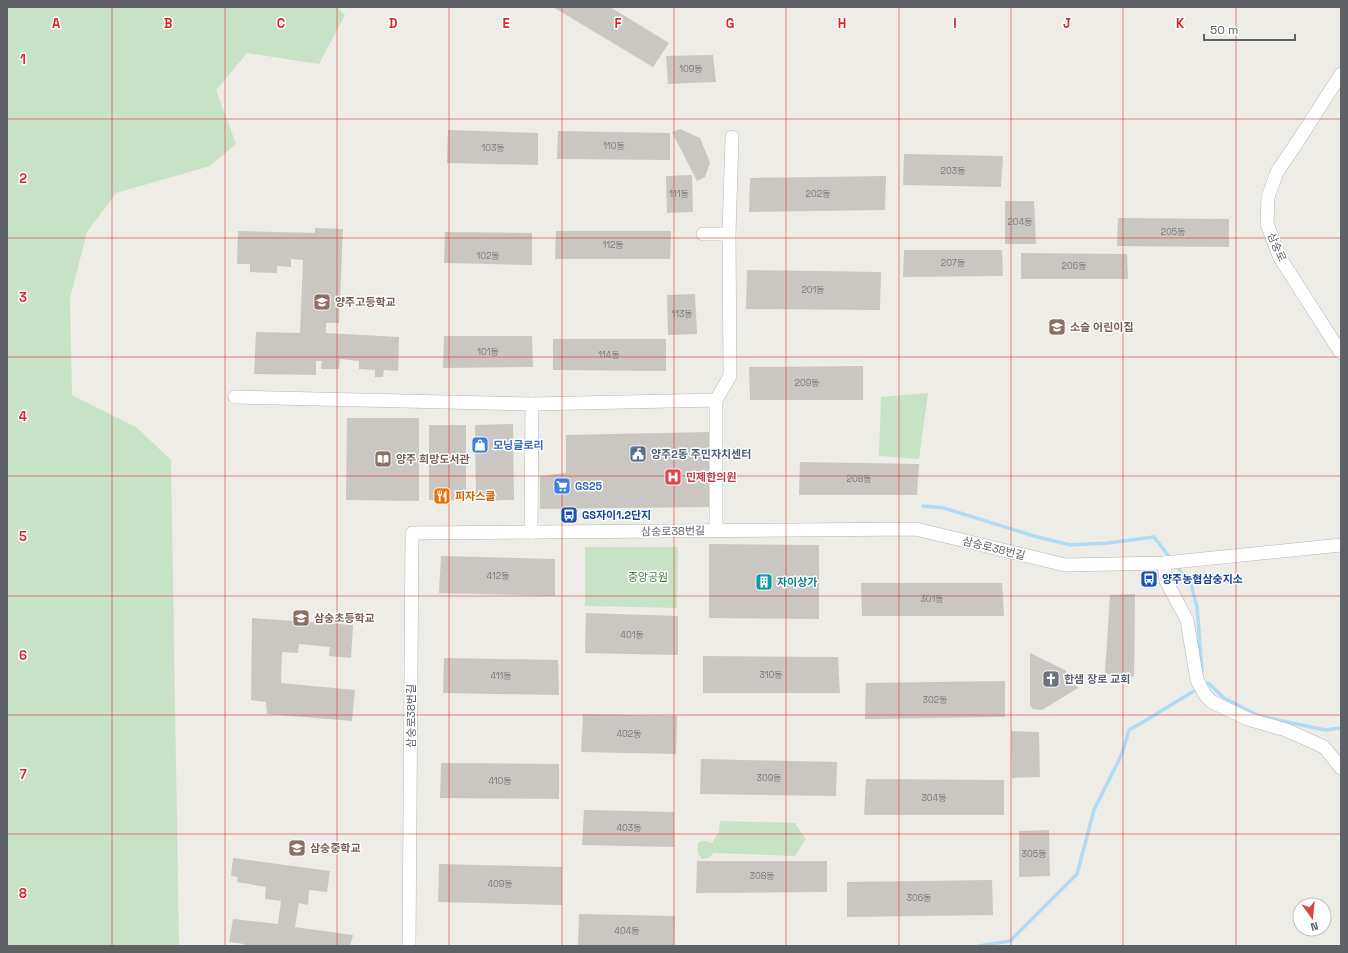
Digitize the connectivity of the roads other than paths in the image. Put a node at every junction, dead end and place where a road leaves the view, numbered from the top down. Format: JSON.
{"nodes":[{"id":1,"x":1341,"y":74,"type":"edge"},
{"id":2,"x":732,"y":137,"type":"dead end"},
{"id":3,"x":703,"y":234,"type":"dead end"},
{"id":4,"x":729,"y":234,"type":"junction"},
{"id":5,"x":1341,"y":353,"type":"edge"},
{"id":6,"x":235,"y":397,"type":"dead end"},
{"id":7,"x":716,"y":400,"type":"junction"},
{"id":8,"x":532,"y":404,"type":"junction"},
{"id":9,"x":716,"y":530,"type":"junction"},
{"id":10,"x":531,"y":532,"type":"junction"},
{"id":11,"x":1341,"y":545,"type":"edge"},
{"id":12,"x":1171,"y":563,"type":"junction"},
{"id":13,"x":1341,"y":768,"type":"edge"},
{"id":14,"x":409,"y":946,"type":"edge"}],
"edges":[{"from":1,"to":5,"type":"street","name":"삼숭로"},
{"from":2,"to":4,"type":"street"},
{"from":3,"to":4,"type":"street"},
{"from":4,"to":7,"type":"street"},
{"from":6,"to":8,"type":"street"},
{"from":7,"to":8,"type":"street"},
{"from":7,"to":9,"type":"street"},
{"from":8,"to":10,"type":"street"},
{"from":9,"to":10,"type":"street","name":"삼숭로38번길"},
{"from":9,"to":12,"type":"street","name":"삼숭로38번길"},
{"from":10,"to":14,"type":"street","name":"삼숭로38번길"},
{"from":11,"to":12,"type":"street","name":"삼숭로38번길"},
{"from":12,"to":13,"type":"street"}]}
